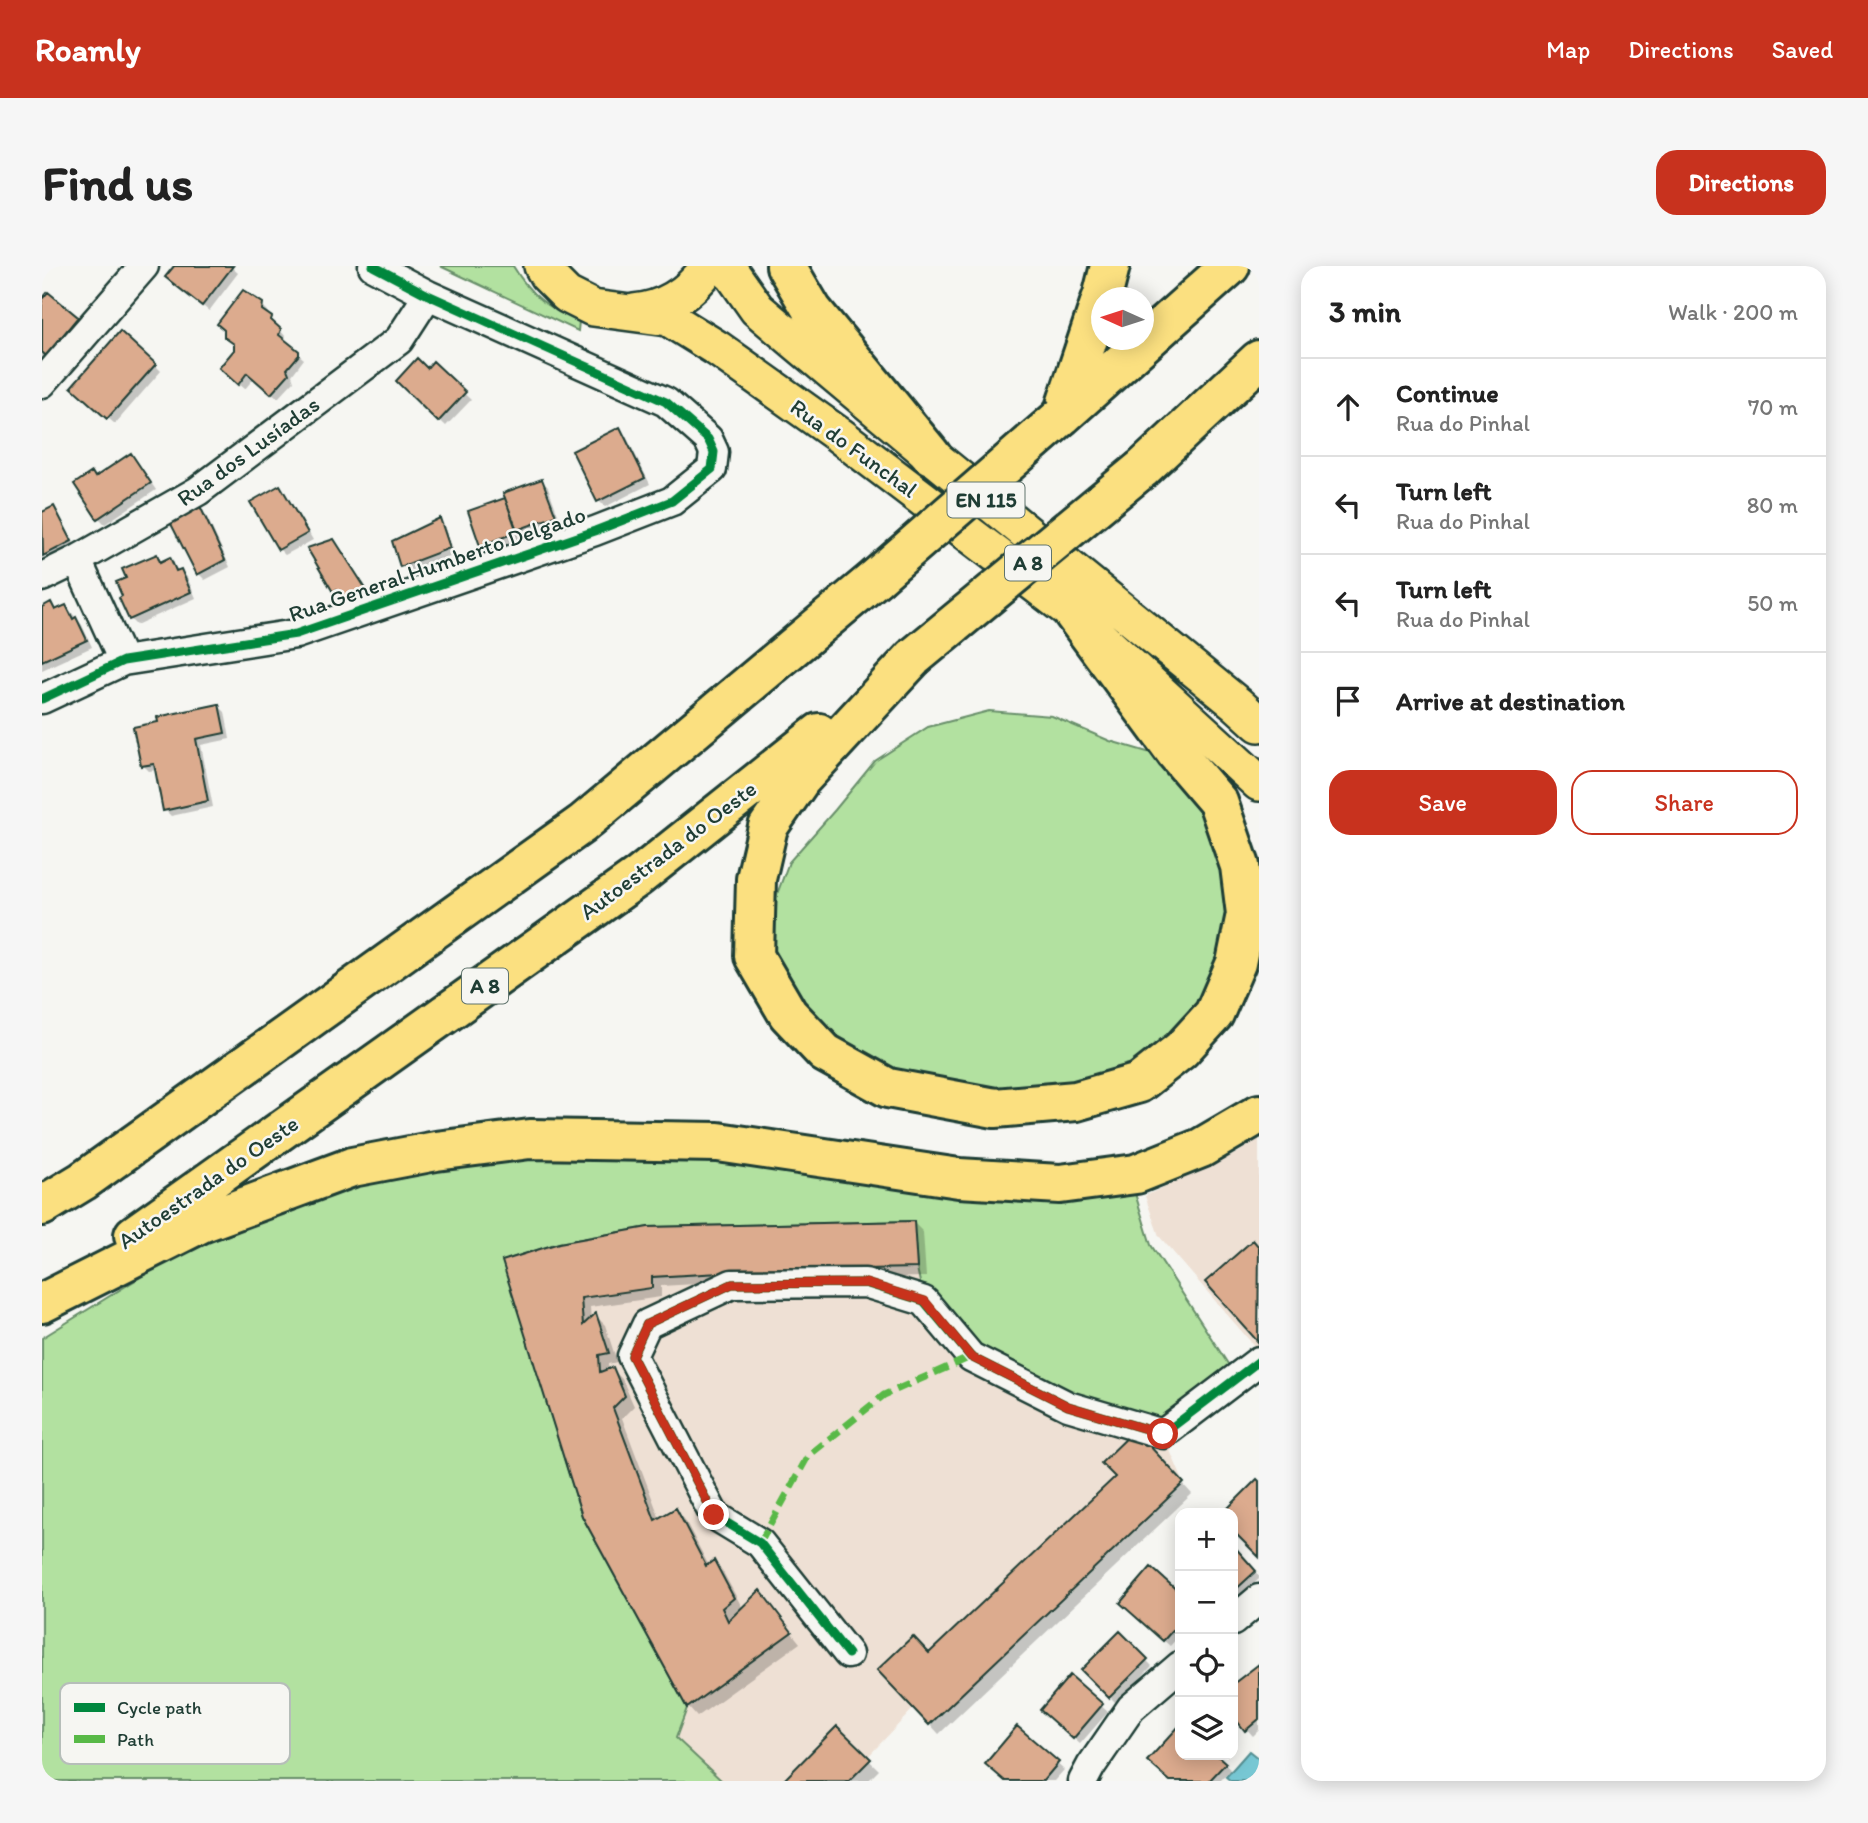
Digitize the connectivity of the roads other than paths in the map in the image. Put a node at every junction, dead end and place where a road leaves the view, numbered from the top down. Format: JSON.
{"nodes":[{"id":1,"x":144,"y":266,"type":"edge"},
{"id":2,"x":373,"y":266,"type":"edge"},
{"id":3,"x":542,"y":266,"type":"edge"},
{"id":4,"x":709,"y":266,"type":"edge"},
{"id":5,"x":722,"y":266,"type":"edge"},
{"id":6,"x":786,"y":266,"type":"edge"},
{"id":7,"x":1110,"y":266,"type":"edge"},
{"id":8,"x":1230,"y":266,"type":"edge"},
{"id":9,"x":1105,"y":287,"type":"edge"},
{"id":10,"x":428,"y":295,"type":"junction"},
{"id":11,"x":620,"y":314,"type":"junction"},
{"id":12,"x":1091,"y":331,"type":"edge"},
{"id":13,"x":1259,"y":360,"type":"edge"},
{"id":14,"x":42,"y":383,"type":"edge"},
{"id":15,"x":1062,"y":416,"type":"junction"},
{"id":16,"x":931,"y":455,"type":"junction"},
{"id":17,"x":77,"y":560,"type":"junction"},
{"id":18,"x":42,"y":577,"type":"edge"},
{"id":19,"x":1073,"y":613,"type":"junction"},
{"id":20,"x":914,"y":657,"type":"junction"},
{"id":21,"x":122,"y":661,"type":"junction"},
{"id":22,"x":42,"y":699,"type":"edge"},
{"id":23,"x":1259,"y":724,"type":"edge"},
{"id":24,"x":1259,"y":783,"type":"edge"},
{"id":25,"x":1259,"y":1115,"type":"edge"},
{"id":26,"x":42,"y":1206,"type":"edge"},
{"id":27,"x":42,"y":1296,"type":"edge"},
{"id":28,"x":42,"y":1303,"type":"edge"},
{"id":29,"x":1259,"y":1361,"type":"edge"},
{"id":30,"x":1259,"y":1599,"type":"edge"},
{"id":31,"x":1238,"y":1618,"type":"edge"},
{"id":32,"x":848,"y":1654,"type":"dead end"},
{"id":33,"x":1175,"y":1670,"type":"edge"},
{"id":34,"x":1083,"y":1781,"type":"edge"}],
"edges":[{"from":1,"to":14,"type":"street"},
{"from":2,"to":10,"type":"street"},
{"from":3,"to":11,"type":"main road","name":"Rua do Funchal"},
{"from":4,"to":11,"type":"main road","name":"Rua do Funchal"},
{"from":5,"to":16,"type":"main road","name":"Rua do Funchal","number":"EN 115"},
{"from":6,"to":16,"type":"highway"},
{"from":7,"to":9,"type":"highway"},
{"from":8,"to":15,"type":"highway"},
{"from":10,"to":17,"type":"street","name":"Rua dos Lusíadas"},
{"from":10,"to":21,"type":"street","name":"Rua General Humberto Delgado"},
{"from":11,"to":19,"type":"main road","name":"Rua do Funchal","number":"EN 115"},
{"from":12,"to":15,"type":"highway"},
{"from":13,"to":20,"type":"highway","name":"Autoestrada do Oeste","number":"A 8","bridge":true},
{"from":15,"to":26,"type":"highway","bridge":true},
{"from":16,"to":23,"type":"main road","name":"Rua do Funchal","number":"EN 115"},
{"from":17,"to":18,"type":"street","name":"Rua dos Lusíadas"},
{"from":17,"to":21,"type":"street"},
{"from":19,"to":20,"type":"highway"},
{"from":19,"to":24,"type":"main road","name":"Rua do Funchal","number":"EN 115"},
{"from":20,"to":27,"type":"highway","name":"Autoestrada do Oeste","number":"A 8"},
{"from":21,"to":22,"type":"street","name":"Rua General Humberto Delgado"},
{"from":25,"to":28,"type":"highway"},
{"from":29,"to":32,"type":"street"},
{"from":30,"to":31,"type":"street"},
{"from":33,"to":34,"type":"street"}]}
